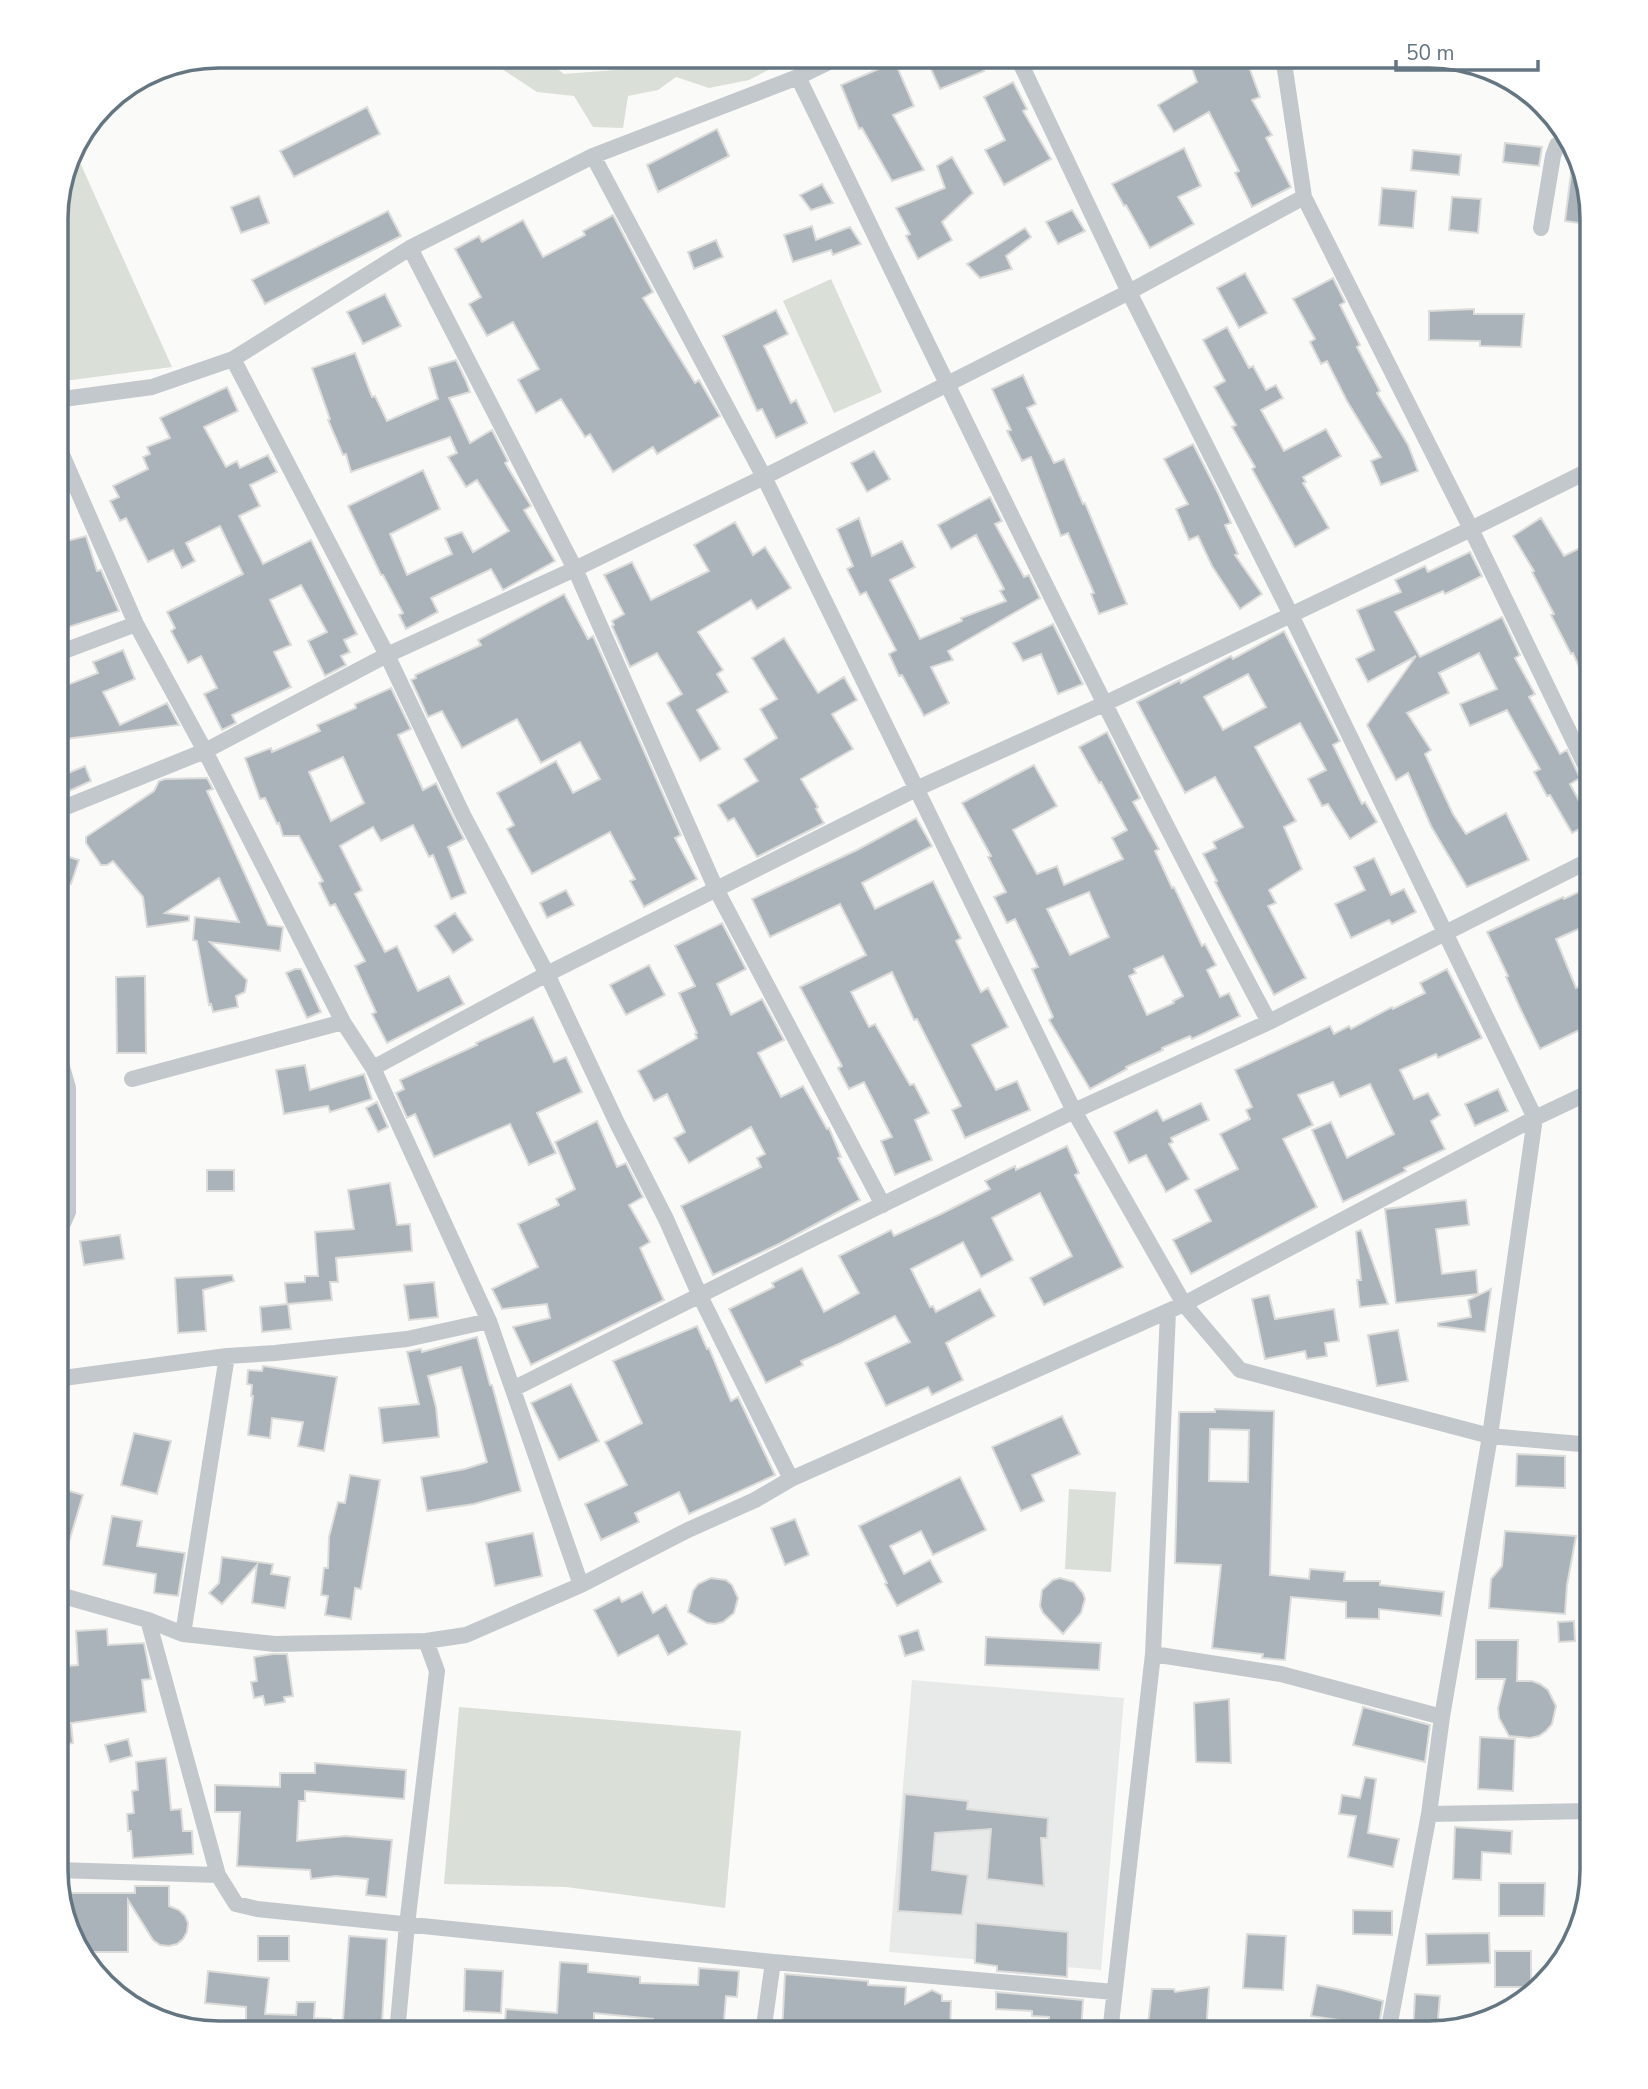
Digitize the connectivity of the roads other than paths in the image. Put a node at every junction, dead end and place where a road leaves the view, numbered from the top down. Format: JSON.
{"nodes":[{"id":1,"x":814,"y":69,"type":"edge"},
{"id":2,"x":1023,"y":69,"type":"edge"},
{"id":3,"x":1285,"y":69,"type":"edge"},
{"id":4,"x":798,"y":77,"type":"junction"},
{"id":5,"x":1559,"y":144,"type":"edge"},
{"id":6,"x":593,"y":156,"type":"junction"},
{"id":7,"x":1304,"y":197,"type":"junction"},
{"id":8,"x":1541,"y":228,"type":"dead end"},
{"id":9,"x":410,"y":248,"type":"junction"},
{"id":10,"x":1129,"y":292,"type":"junction"},
{"id":11,"x":233,"y":359,"type":"junction"},
{"id":12,"x":947,"y":384,"type":"junction"},
{"id":13,"x":69,"y":398,"type":"edge"},
{"id":14,"x":69,"y":470,"type":"edge"},
{"id":15,"x":1580,"y":475,"type":"edge"},
{"id":16,"x":764,"y":477,"type":"junction"},
{"id":17,"x":1471,"y":529,"type":"junction"},
{"id":18,"x":575,"y":569,"type":"junction"},
{"id":19,"x":1291,"y":615,"type":"junction"},
{"id":20,"x":136,"y":624,"type":"junction"},
{"id":21,"x":69,"y":649,"type":"edge"},
{"id":22,"x":387,"y":655,"type":"junction"},
{"id":23,"x":1104,"y":704,"type":"junction"},
{"id":24,"x":205,"y":751,"type":"junction"},
{"id":25,"x":1580,"y":754,"type":"edge"},
{"id":26,"x":916,"y":789,"type":"junction"},
{"id":27,"x":69,"y":806,"type":"edge"},
{"id":28,"x":1580,"y":865,"type":"edge"},
{"id":29,"x":716,"y":889,"type":"junction"},
{"id":30,"x":1446,"y":933,"type":"junction"},
{"id":31,"x":547,"y":974,"type":"junction"},
{"id":32,"x":343,"y":1022,"type":"junction"},
{"id":33,"x":1269,"y":1022,"type":"junction"},
{"id":34,"x":373,"y":1069,"type":"junction"},
{"id":35,"x":132,"y":1079,"type":"dead end"},
{"id":36,"x":1580,"y":1097,"type":"edge"},
{"id":37,"x":1074,"y":1111,"type":"junction"},
{"id":38,"x":1535,"y":1118,"type":"junction"},
{"id":39,"x":883,"y":1205,"type":"junction"},
{"id":40,"x":699,"y":1296,"type":"junction"},
{"id":41,"x":1184,"y":1304,"type":"junction"},
{"id":42,"x":1168,"y":1312,"type":"junction"},
{"id":43,"x":489,"y":1321,"type":"junction"},
{"id":44,"x":227,"y":1356,"type":"junction"},
{"id":45,"x":68,"y":1377,"type":"edge"},
{"id":46,"x":513,"y":1389,"type":"junction"},
{"id":47,"x":1490,"y":1436,"type":"junction"},
{"id":48,"x":1580,"y":1444,"type":"edge"},
{"id":49,"x":792,"y":1479,"type":"junction"},
{"id":50,"x":581,"y":1585,"type":"junction"},
{"id":51,"x":68,"y":1597,"type":"edge"},
{"id":52,"x":148,"y":1620,"type":"junction"},
{"id":53,"x":183,"y":1634,"type":"junction"},
{"id":54,"x":426,"y":1641,"type":"junction"},
{"id":55,"x":1153,"y":1654,"type":"junction"},
{"id":56,"x":1442,"y":1717,"type":"junction"},
{"id":57,"x":1580,"y":1811,"type":"edge"},
{"id":58,"x":1429,"y":1814,"type":"junction"},
{"id":59,"x":68,"y":1870,"type":"edge"},
{"id":60,"x":218,"y":1875,"type":"junction"},
{"id":61,"x":407,"y":1925,"type":"junction"},
{"id":62,"x":773,"y":1962,"type":"junction"},
{"id":63,"x":1114,"y":1992,"type":"junction"},
{"id":64,"x":398,"y":2021,"type":"edge"},
{"id":65,"x":765,"y":2021,"type":"edge"},
{"id":66,"x":1111,"y":2021,"type":"edge"},
{"id":67,"x":1390,"y":2021,"type":"edge"}],
"edges":[{"from":1,"to":4,"type":"street"},
{"from":2,"to":10,"type":"street"},
{"from":3,"to":7,"type":"street"},
{"from":4,"to":6,"type":"street"},
{"from":4,"to":12,"type":"street"},
{"from":5,"to":8,"type":"street"},
{"from":6,"to":9,"type":"street"},
{"from":6,"to":16,"type":"street"},
{"from":7,"to":10,"type":"street"},
{"from":7,"to":17,"type":"street"},
{"from":9,"to":11,"type":"street"},
{"from":9,"to":18,"type":"street"},
{"from":10,"to":12,"type":"street"},
{"from":10,"to":19,"type":"street"},
{"from":11,"to":13,"type":"street"},
{"from":11,"to":22,"type":"street"},
{"from":12,"to":16,"type":"street"},
{"from":12,"to":23,"type":"street"},
{"from":14,"to":20,"type":"street"},
{"from":15,"to":17,"type":"street"},
{"from":16,"to":18,"type":"street"},
{"from":16,"to":26,"type":"street"},
{"from":17,"to":19,"type":"street"},
{"from":17,"to":25,"type":"street"},
{"from":18,"to":22,"type":"street"},
{"from":18,"to":29,"type":"street"},
{"from":19,"to":23,"type":"street"},
{"from":19,"to":30,"type":"street"},
{"from":20,"to":21,"type":"street"},
{"from":20,"to":24,"type":"street"},
{"from":22,"to":24,"type":"street"},
{"from":22,"to":31,"type":"street"},
{"from":23,"to":26,"type":"street"},
{"from":23,"to":33,"type":"street"},
{"from":24,"to":27,"type":"street"},
{"from":24,"to":32,"type":"street"},
{"from":26,"to":29,"type":"street"},
{"from":26,"to":37,"type":"street"},
{"from":28,"to":30,"type":"street"},
{"from":29,"to":31,"type":"street"},
{"from":29,"to":39,"type":"street"},
{"from":30,"to":33,"type":"street"},
{"from":30,"to":38,"type":"street"},
{"from":31,"to":34,"type":"street"},
{"from":31,"to":40,"type":"street"},
{"from":32,"to":34,"type":"street"},
{"from":32,"to":35,"type":"street"},
{"from":33,"to":37,"type":"street"},
{"from":34,"to":43,"type":"street"},
{"from":36,"to":38,"type":"street"},
{"from":37,"to":39,"type":"street"},
{"from":37,"to":41,"type":"street"},
{"from":38,"to":41,"type":"street"},
{"from":38,"to":47,"type":"street"},
{"from":39,"to":40,"type":"street"},
{"from":40,"to":46,"type":"street"},
{"from":40,"to":49,"type":"street"},
{"from":41,"to":42,"type":"street"},
{"from":41,"to":47,"type":"street"},
{"from":42,"to":49,"type":"street"},
{"from":42,"to":55,"type":"street"},
{"from":43,"to":44,"type":"street"},
{"from":43,"to":46,"type":"street"},
{"from":44,"to":45,"type":"street"},
{"from":44,"to":53,"type":"street"},
{"from":46,"to":50,"type":"street"},
{"from":47,"to":48,"type":"street"},
{"from":47,"to":56,"type":"street"},
{"from":49,"to":50,"type":"street"},
{"from":50,"to":54,"type":"street"},
{"from":51,"to":52,"type":"street"},
{"from":52,"to":53,"type":"street"},
{"from":52,"to":60,"type":"street"},
{"from":53,"to":54,"type":"street"},
{"from":54,"to":61,"type":"street"},
{"from":55,"to":56,"type":"street"},
{"from":55,"to":63,"type":"street"},
{"from":56,"to":58,"type":"street"},
{"from":57,"to":58,"type":"street"},
{"from":58,"to":67,"type":"street"},
{"from":59,"to":60,"type":"street"},
{"from":60,"to":61,"type":"street"},
{"from":61,"to":62,"type":"street"},
{"from":61,"to":64,"type":"street"},
{"from":62,"to":63,"type":"street"},
{"from":62,"to":65,"type":"street"},
{"from":63,"to":66,"type":"street"}]}
